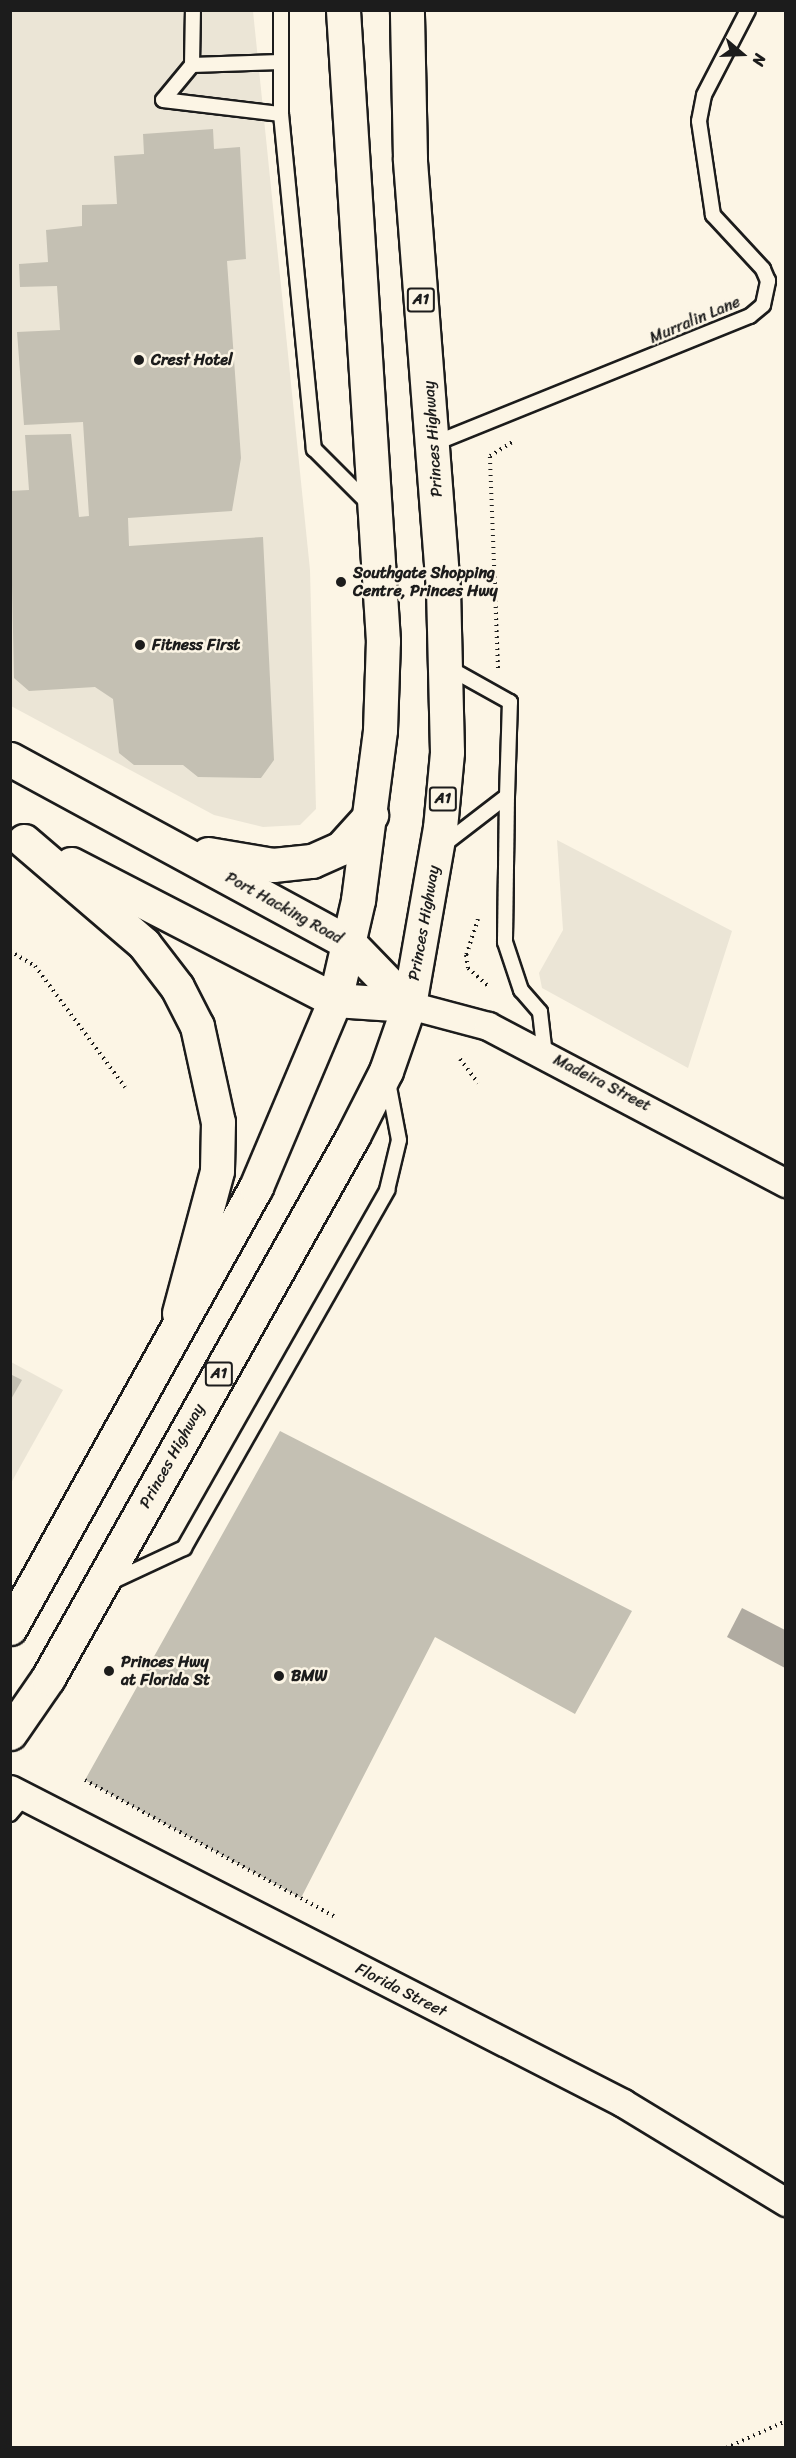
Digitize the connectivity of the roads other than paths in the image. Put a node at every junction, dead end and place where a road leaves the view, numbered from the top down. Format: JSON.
{"nodes":[{"id":1,"x":193,"y":10,"type":"edge"},
{"id":2,"x":281,"y":10,"type":"edge"},
{"id":3,"x":343,"y":10,"type":"edge"},
{"id":4,"x":407,"y":10,"type":"edge"},
{"id":5,"x":748,"y":10,"type":"edge"},
{"id":6,"x":280,"y":62,"type":"junction"},
{"id":7,"x":192,"y":65,"type":"junction"},
{"id":8,"x":281,"y":114,"type":"junction"},
{"id":9,"x":433,"y":444,"type":"junction"},
{"id":10,"x":378,"y":512,"type":"junction"},
{"id":11,"x":446,"y":666,"type":"junction"},
{"id":12,"x":10,"y":759,"type":"edge"},
{"id":13,"x":507,"y":796,"type":"junction"},
{"id":14,"x":371,"y":815,"type":"junction"},
{"id":15,"x":17,"y":837,"type":"edge"},
{"id":16,"x":177,"y":848,"type":"junction"},
{"id":17,"x":436,"y":851,"type":"junction"},
{"id":18,"x":349,"y":944,"type":"junction"},
{"id":19,"x":335,"y":1000,"type":"junction"},
{"id":20,"x":409,"y":1005,"type":"junction"},
{"id":21,"x":545,"y":1055,"type":"junction"},
{"id":22,"x":386,"y":1071,"type":"junction"},
{"id":23,"x":786,"y":1183,"type":"edge"},
{"id":24,"x":172,"y":1341,"type":"junction"},
{"id":25,"x":99,"y":1587,"type":"junction"},
{"id":26,"x":10,"y":1628,"type":"edge"},
{"id":27,"x":10,"y":1733,"type":"edge"},
{"id":28,"x":15,"y":1800,"type":"edge"},
{"id":29,"x":786,"y":2202,"type":"edge"}],
"edges":[{"from":1,"to":7,"type":"lane"},
{"from":2,"to":6,"type":"lane"},
{"from":3,"to":10,"type":"main road"},
{"from":4,"to":9,"type":"main road","name":"Princes Highway","number":"A1"},
{"from":5,"to":9,"type":"lane","name":"Murralin Lane"},
{"from":6,"to":7,"type":"lane"},
{"from":6,"to":8,"type":"lane"},
{"from":7,"to":8,"type":"lane"},
{"from":8,"to":10,"type":"lane"},
{"from":9,"to":11,"type":"main road","name":"Princes Highway","number":"A1"},
{"from":10,"to":14,"type":"main road"},
{"from":11,"to":13,"type":"lane"},
{"from":11,"to":17,"type":"main road","name":"Princes Highway","number":"A1"},
{"from":12,"to":16,"type":"main road","name":"Port Hacking Road"},
{"from":13,"to":17,"type":"lane"},
{"from":13,"to":21,"type":"lane"},
{"from":14,"to":16,"type":"main road"},
{"from":14,"to":18,"type":"main road"},
{"from":15,"to":19,"type":"main road"},
{"from":15,"to":24,"type":"main road"},
{"from":16,"to":18,"type":"main road","name":"Port Hacking Road"},
{"from":17,"to":20,"type":"main road","name":"Princes Highway","number":"A1"},
{"from":18,"to":19,"type":"main road"},
{"from":18,"to":20,"type":"main road","name":"Port Hacking Road"},
{"from":19,"to":20,"type":"main road"},
{"from":19,"to":24,"type":"main road"},
{"from":20,"to":21,"type":"street","name":"Madeira Street"},
{"from":20,"to":22,"type":"main road","name":"Princes Highway","number":"A1"},
{"from":21,"to":23,"type":"street","name":"Madeira Street"},
{"from":22,"to":25,"type":"main road","name":"Princes Highway","number":"A1"},
{"from":22,"to":25,"type":"lane"},
{"from":24,"to":26,"type":"main road"},
{"from":25,"to":27,"type":"main road","name":"Princes Highway","number":"A1"},
{"from":28,"to":29,"type":"street","name":"Florida Street"}]}
